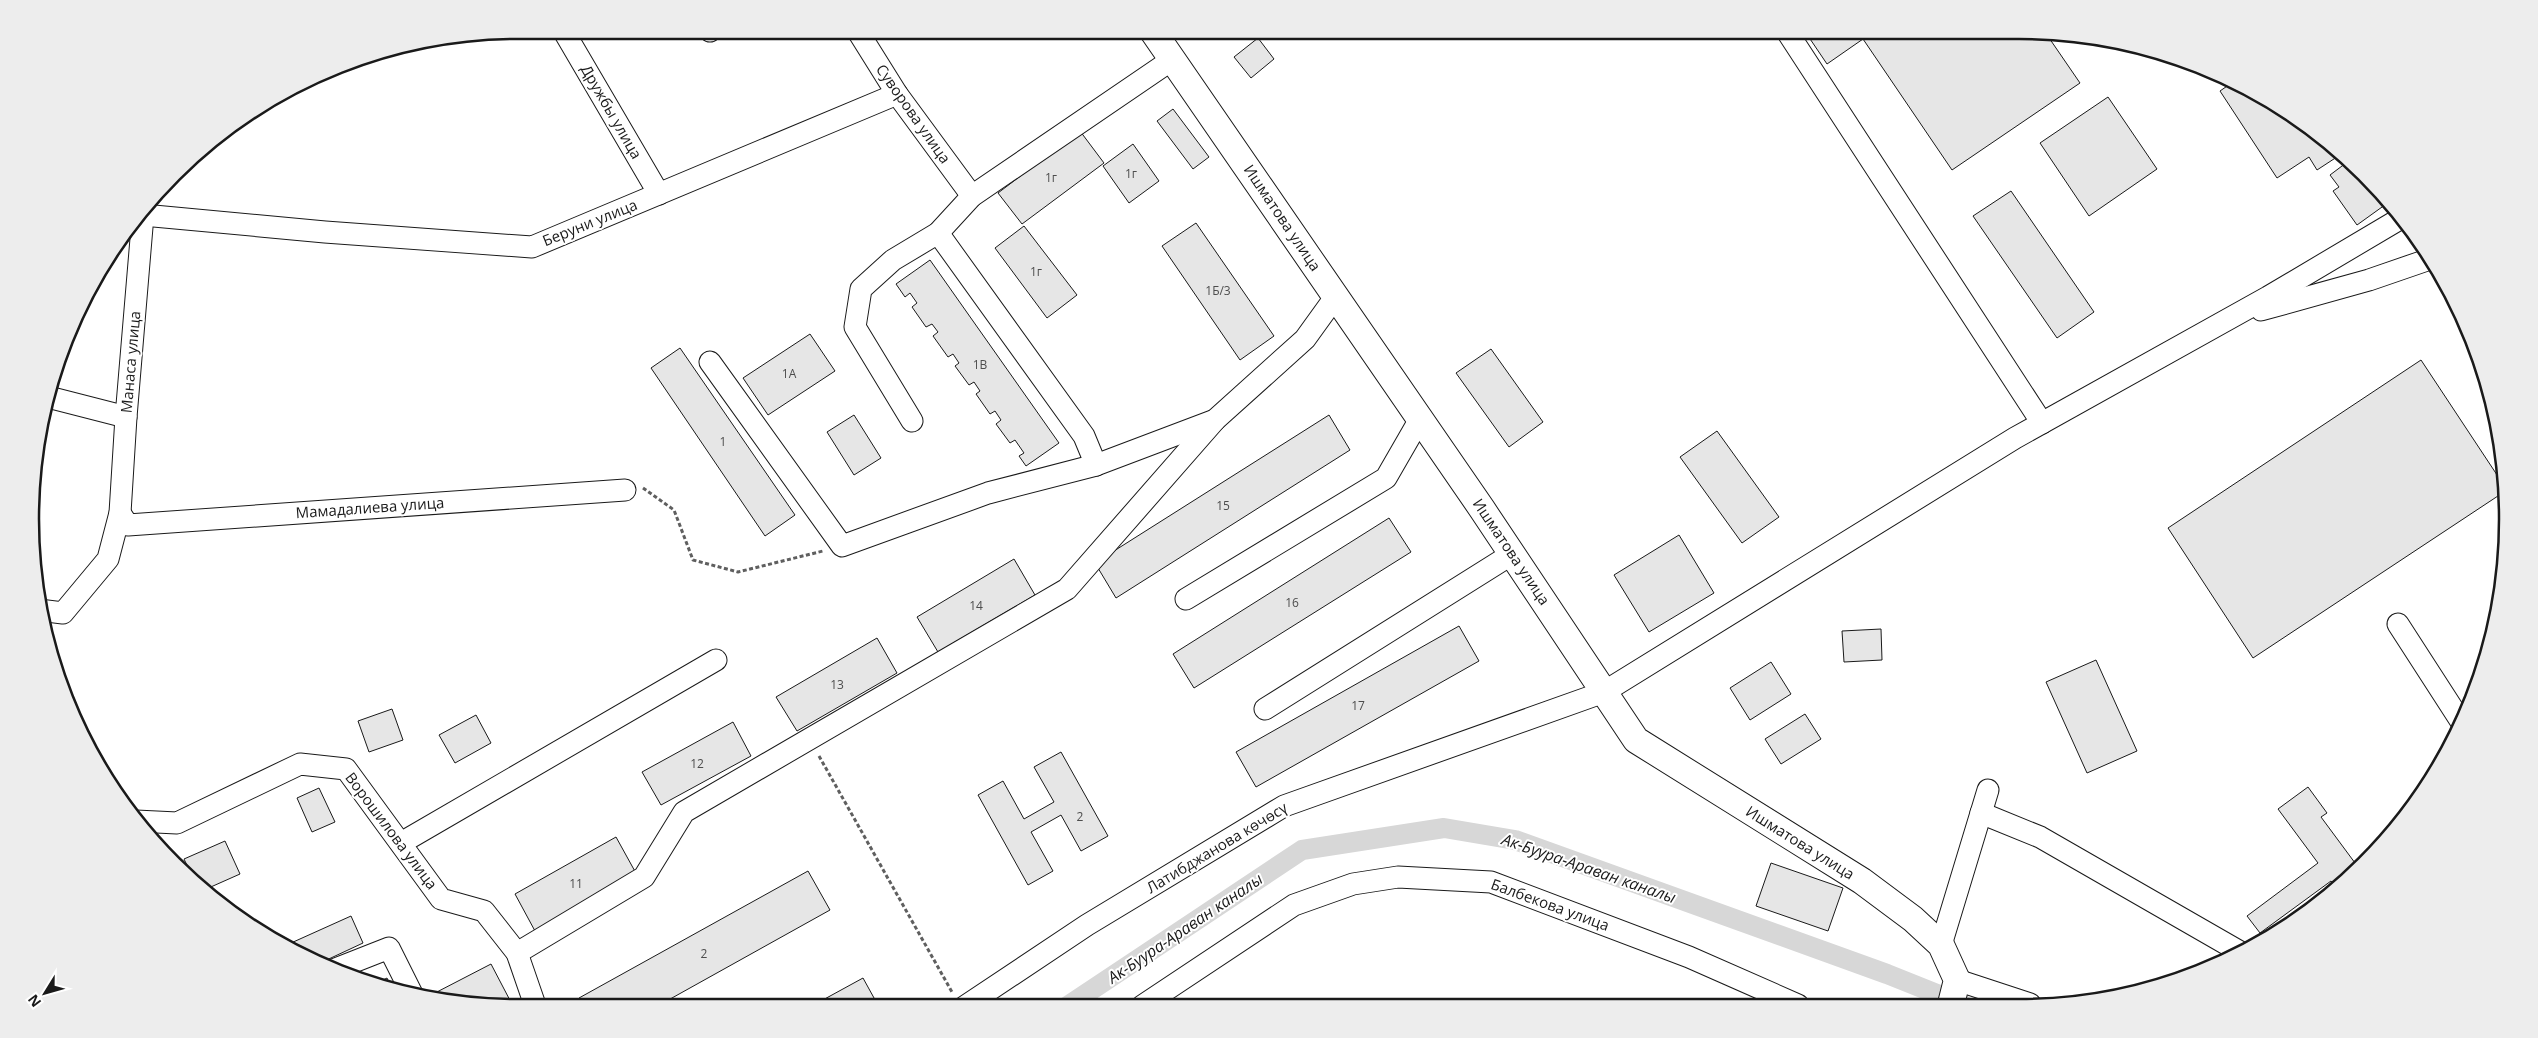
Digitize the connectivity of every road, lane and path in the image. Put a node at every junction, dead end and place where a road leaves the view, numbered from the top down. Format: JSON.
{"nodes":[{"id":1,"x":568,"y":39,"type":"edge"},
{"id":2,"x":862,"y":39,"type":"edge"},
{"id":3,"x":1159,"y":39,"type":"edge"},
{"id":4,"x":1792,"y":39,"type":"edge"},
{"id":5,"x":1173,"y":59,"type":"junction"},
{"id":6,"x":897,"y":94,"type":"junction"},
{"id":7,"x":659,"y":194,"type":"junction"},
{"id":8,"x":972,"y":196,"type":"junction"},
{"id":9,"x":149,"y":214,"type":"edge"},
{"id":10,"x":2395,"y":221,"type":"edge"},
{"id":11,"x":141,"y":223,"type":"edge"},
{"id":12,"x":938,"y":233,"type":"junction"},
{"id":13,"x":2423,"y":260,"type":"edge"},
{"id":14,"x":1336,"y":296,"type":"junction"},
{"id":15,"x":2226,"y":320,"type":"junction"},
{"id":16,"x":710,"y":362,"type":"dead end"},
{"id":17,"x":54,"y":399,"type":"edge"},
{"id":18,"x":126,"y":417,"type":"junction"},
{"id":19,"x":1420,"y":419,"type":"junction"},
{"id":20,"x":1216,"y":420,"type":"junction"},
{"id":21,"x":912,"y":421,"type":"dead end"},
{"id":22,"x":2042,"y":423,"type":"junction"},
{"id":23,"x":1096,"y":465,"type":"junction"},
{"id":24,"x":625,"y":490,"type":"joint"},
{"id":25,"x":120,"y":513,"type":"junction"},
{"id":26,"x":842,"y":546,"type":"junction"},
{"id":27,"x":1512,"y":554,"type":"junction"},
{"id":28,"x":1186,"y":599,"type":"dead end"},
{"id":29,"x":48,"y":611,"type":"edge"},
{"id":30,"x":2398,"y":624,"type":"dead end"},
{"id":31,"x":716,"y":660,"type":"dead end"},
{"id":32,"x":1604,"y":692,"type":"junction"},
{"id":33,"x":1265,"y":710,"type":"dead end"},
{"id":34,"x":2457,"y":716,"type":"edge"},
{"id":35,"x":810,"y":740,"type":"junction"},
{"id":36,"x":1988,"y":790,"type":"dead end"},
{"id":37,"x":1981,"y":813,"type":"junction"},
{"id":38,"x":146,"y":822,"type":"edge"},
{"id":39,"x":401,"y":843,"type":"junction"},
{"id":40,"x":1941,"y":945,"type":"junction"},
{"id":41,"x":2234,"y":948,"type":"edge"},
{"id":42,"x":517,"y":953,"type":"junction"},
{"id":43,"x":343,"y":966,"type":"edge"},
{"id":44,"x":408,"y":986,"type":"edge"},
{"id":45,"x":1954,"y":992,"type":"edge"},
{"id":46,"x":533,"y":999,"type":"edge"},
{"id":47,"x":958,"y":999,"type":"edge"},
{"id":48,"x":965,"y":999,"type":"edge"},
{"id":49,"x":1153,"y":999,"type":"edge"},
{"id":50,"x":1786,"y":999,"type":"edge"},
{"id":51,"x":1998,"y":999,"type":"edge"}],
"edges":[{"from":1,"to":7,"type":"street","name":"Дружбы улица"},
{"from":2,"to":6,"type":"street","name":"Суворова улица"},
{"from":3,"to":5,"type":"main road","name":"Ишматова улица"},
{"from":4,"to":22,"type":"street"},
{"from":5,"to":8,"type":"street"},
{"from":5,"to":14,"type":"main road","name":"Ишматова улица"},
{"from":6,"to":7,"type":"street","name":"Беруни улица"},
{"from":6,"to":8,"type":"street","name":"Суворова улица"},
{"from":7,"to":9,"type":"street","name":"Беруни улица"},
{"from":8,"to":12,"type":"street"},
{"from":10,"to":15,"type":"street"},
{"from":11,"to":18,"type":"street","name":"Манаса улица"},
{"from":12,"to":21,"type":"street"},
{"from":12,"to":23,"type":"street"},
{"from":13,"to":15,"type":"street"},
{"from":14,"to":19,"type":"main road","name":"Ишматова улица"},
{"from":14,"to":20,"type":"street"},
{"from":15,"to":22,"type":"street","name":"Латибджанова көчөсү"},
{"from":16,"to":26,"type":"street"},
{"from":17,"to":18,"type":"street"},
{"from":18,"to":25,"type":"street","name":"Манаса улица"},
{"from":19,"to":27,"type":"main road","name":"Ишматова улица"},
{"from":19,"to":28,"type":"street"},
{"from":20,"to":23,"type":"street"},
{"from":20,"to":35,"type":"street"},
{"from":22,"to":32,"type":"street","name":"Латибджанова көчөсү"},
{"from":23,"to":26,"type":"street"},
{"from":24,"to":25,"type":"street","name":"Мамадалиева улица"},
{"from":24,"to":26,"type":"path"},
{"from":25,"to":29,"type":"street"},
{"from":27,"to":32,"type":"main road","name":"Ишматова улица"},
{"from":27,"to":33,"type":"street"},
{"from":30,"to":34,"type":"street"},
{"from":31,"to":39,"type":"street"},
{"from":32,"to":40,"type":"main road","name":"Ишматова улица"},
{"from":32,"to":48,"type":"street","name":"Латибджанова көчөсү"},
{"from":35,"to":42,"type":"street"},
{"from":35,"to":47,"type":"path"},
{"from":36,"to":37,"type":"street"},
{"from":37,"to":40,"type":"street"},
{"from":37,"to":41,"type":"street"},
{"from":38,"to":39,"type":"street","name":"Ворошилова улица"},
{"from":39,"to":42,"type":"street","name":"Ворошилова улица"},
{"from":40,"to":45,"type":"main road","name":"Ишматова улица"},
{"from":42,"to":46,"type":"street","name":"Ворошилова улица"},
{"from":43,"to":44,"type":"street"},
{"from":45,"to":51,"type":"street"},
{"from":49,"to":50,"type":"street","name":"Балбекова улица"}]}
